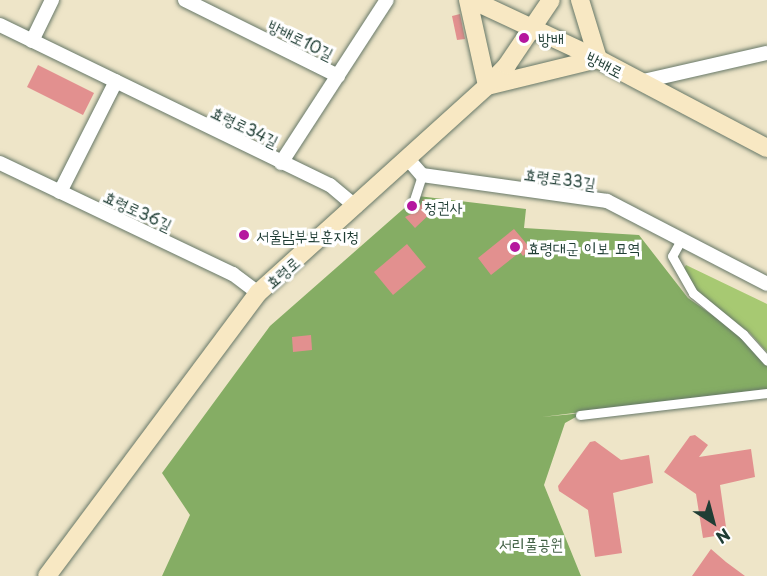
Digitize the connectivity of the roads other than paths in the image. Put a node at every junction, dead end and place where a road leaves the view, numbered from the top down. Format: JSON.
{"nodes":[{"id":1,"x":52,"y":0,"type":"edge"},
{"id":2,"x":185,"y":0,"type":"edge"},
{"id":3,"x":387,"y":0,"type":"edge"},
{"id":4,"x":470,"y":0,"type":"edge"},
{"id":5,"x":551,"y":0,"type":"edge"},
{"id":6,"x":579,"y":0,"type":"edge"},
{"id":7,"x":0,"y":25,"type":"edge"},
{"id":8,"x":532,"y":31,"type":"junction"},
{"id":9,"x":32,"y":41,"type":"junction"},
{"id":10,"x":767,"y":53,"type":"edge"},
{"id":11,"x":597,"y":59,"type":"junction"},
{"id":12,"x":338,"y":76,"type":"junction"},
{"id":13,"x":116,"y":81,"type":"junction"},
{"id":14,"x":639,"y":82,"type":"junction"},
{"id":15,"x":487,"y":86,"type":"junction"},
{"id":16,"x":767,"y":148,"type":"edge"},
{"id":17,"x":408,"y":159,"type":"junction"},
{"id":18,"x":0,"y":163,"type":"edge"},
{"id":19,"x":281,"y":163,"type":"junction"},
{"id":20,"x":422,"y":175,"type":"junction"},
{"id":21,"x":60,"y":192,"type":"junction"},
{"id":22,"x":412,"y":206,"type":"dead end"},
{"id":23,"x":356,"y":207,"type":"junction"},
{"id":24,"x":681,"y":240,"type":"junction"},
{"id":25,"x":767,"y":284,"type":"edge"},
{"id":26,"x":258,"y":293,"type":"junction"},
{"id":27,"x":767,"y":361,"type":"edge"},
{"id":28,"x":767,"y":393,"type":"edge"},
{"id":29,"x":580,"y":415,"type":"dead end"},
{"id":30,"x":47,"y":576,"type":"edge"}],
"edges":[{"from":1,"to":9,"type":"street"},
{"from":2,"to":12,"type":"street","name":"방배로10길"},
{"from":3,"to":12,"type":"street","name":"방배로10길"},
{"from":4,"to":8,"type":"main road","name":"방배로"},
{"from":4,"to":15,"type":"main road"},
{"from":5,"to":8,"type":"main road","name":"효령로"},
{"from":6,"to":11,"type":"main road"},
{"from":7,"to":9,"type":"street","name":"효령로34길"},
{"from":8,"to":11,"type":"main road","name":"방배로"},
{"from":8,"to":15,"type":"main road","name":"효령로"},
{"from":9,"to":13,"type":"street","name":"효령로34길"},
{"from":10,"to":14,"type":"street","name":"방배로"},
{"from":11,"to":14,"type":"main road","name":"방배로"},
{"from":11,"to":15,"type":"main road"},
{"from":12,"to":19,"type":"street","name":"방배로10길"},
{"from":13,"to":19,"type":"street","name":"효령로34길"},
{"from":13,"to":21,"type":"street"},
{"from":14,"to":16,"type":"main road","name":"방배로"},
{"from":15,"to":17,"type":"main road","name":"효령로"},
{"from":17,"to":20,"type":"street"},
{"from":17,"to":23,"type":"main road","name":"효령로"},
{"from":18,"to":21,"type":"street","name":"효령로36길"},
{"from":19,"to":23,"type":"street","name":"효령로34길"},
{"from":20,"to":22,"type":"street"},
{"from":20,"to":24,"type":"street","name":"효령로33길"},
{"from":21,"to":26,"type":"street","name":"효령로36길"},
{"from":23,"to":26,"type":"main road","name":"효령로"},
{"from":24,"to":25,"type":"street","name":"효령로33길"},
{"from":24,"to":27,"type":"street"},
{"from":26,"to":30,"type":"main road","name":"효령로"},
{"from":28,"to":29,"type":"street"}]}
